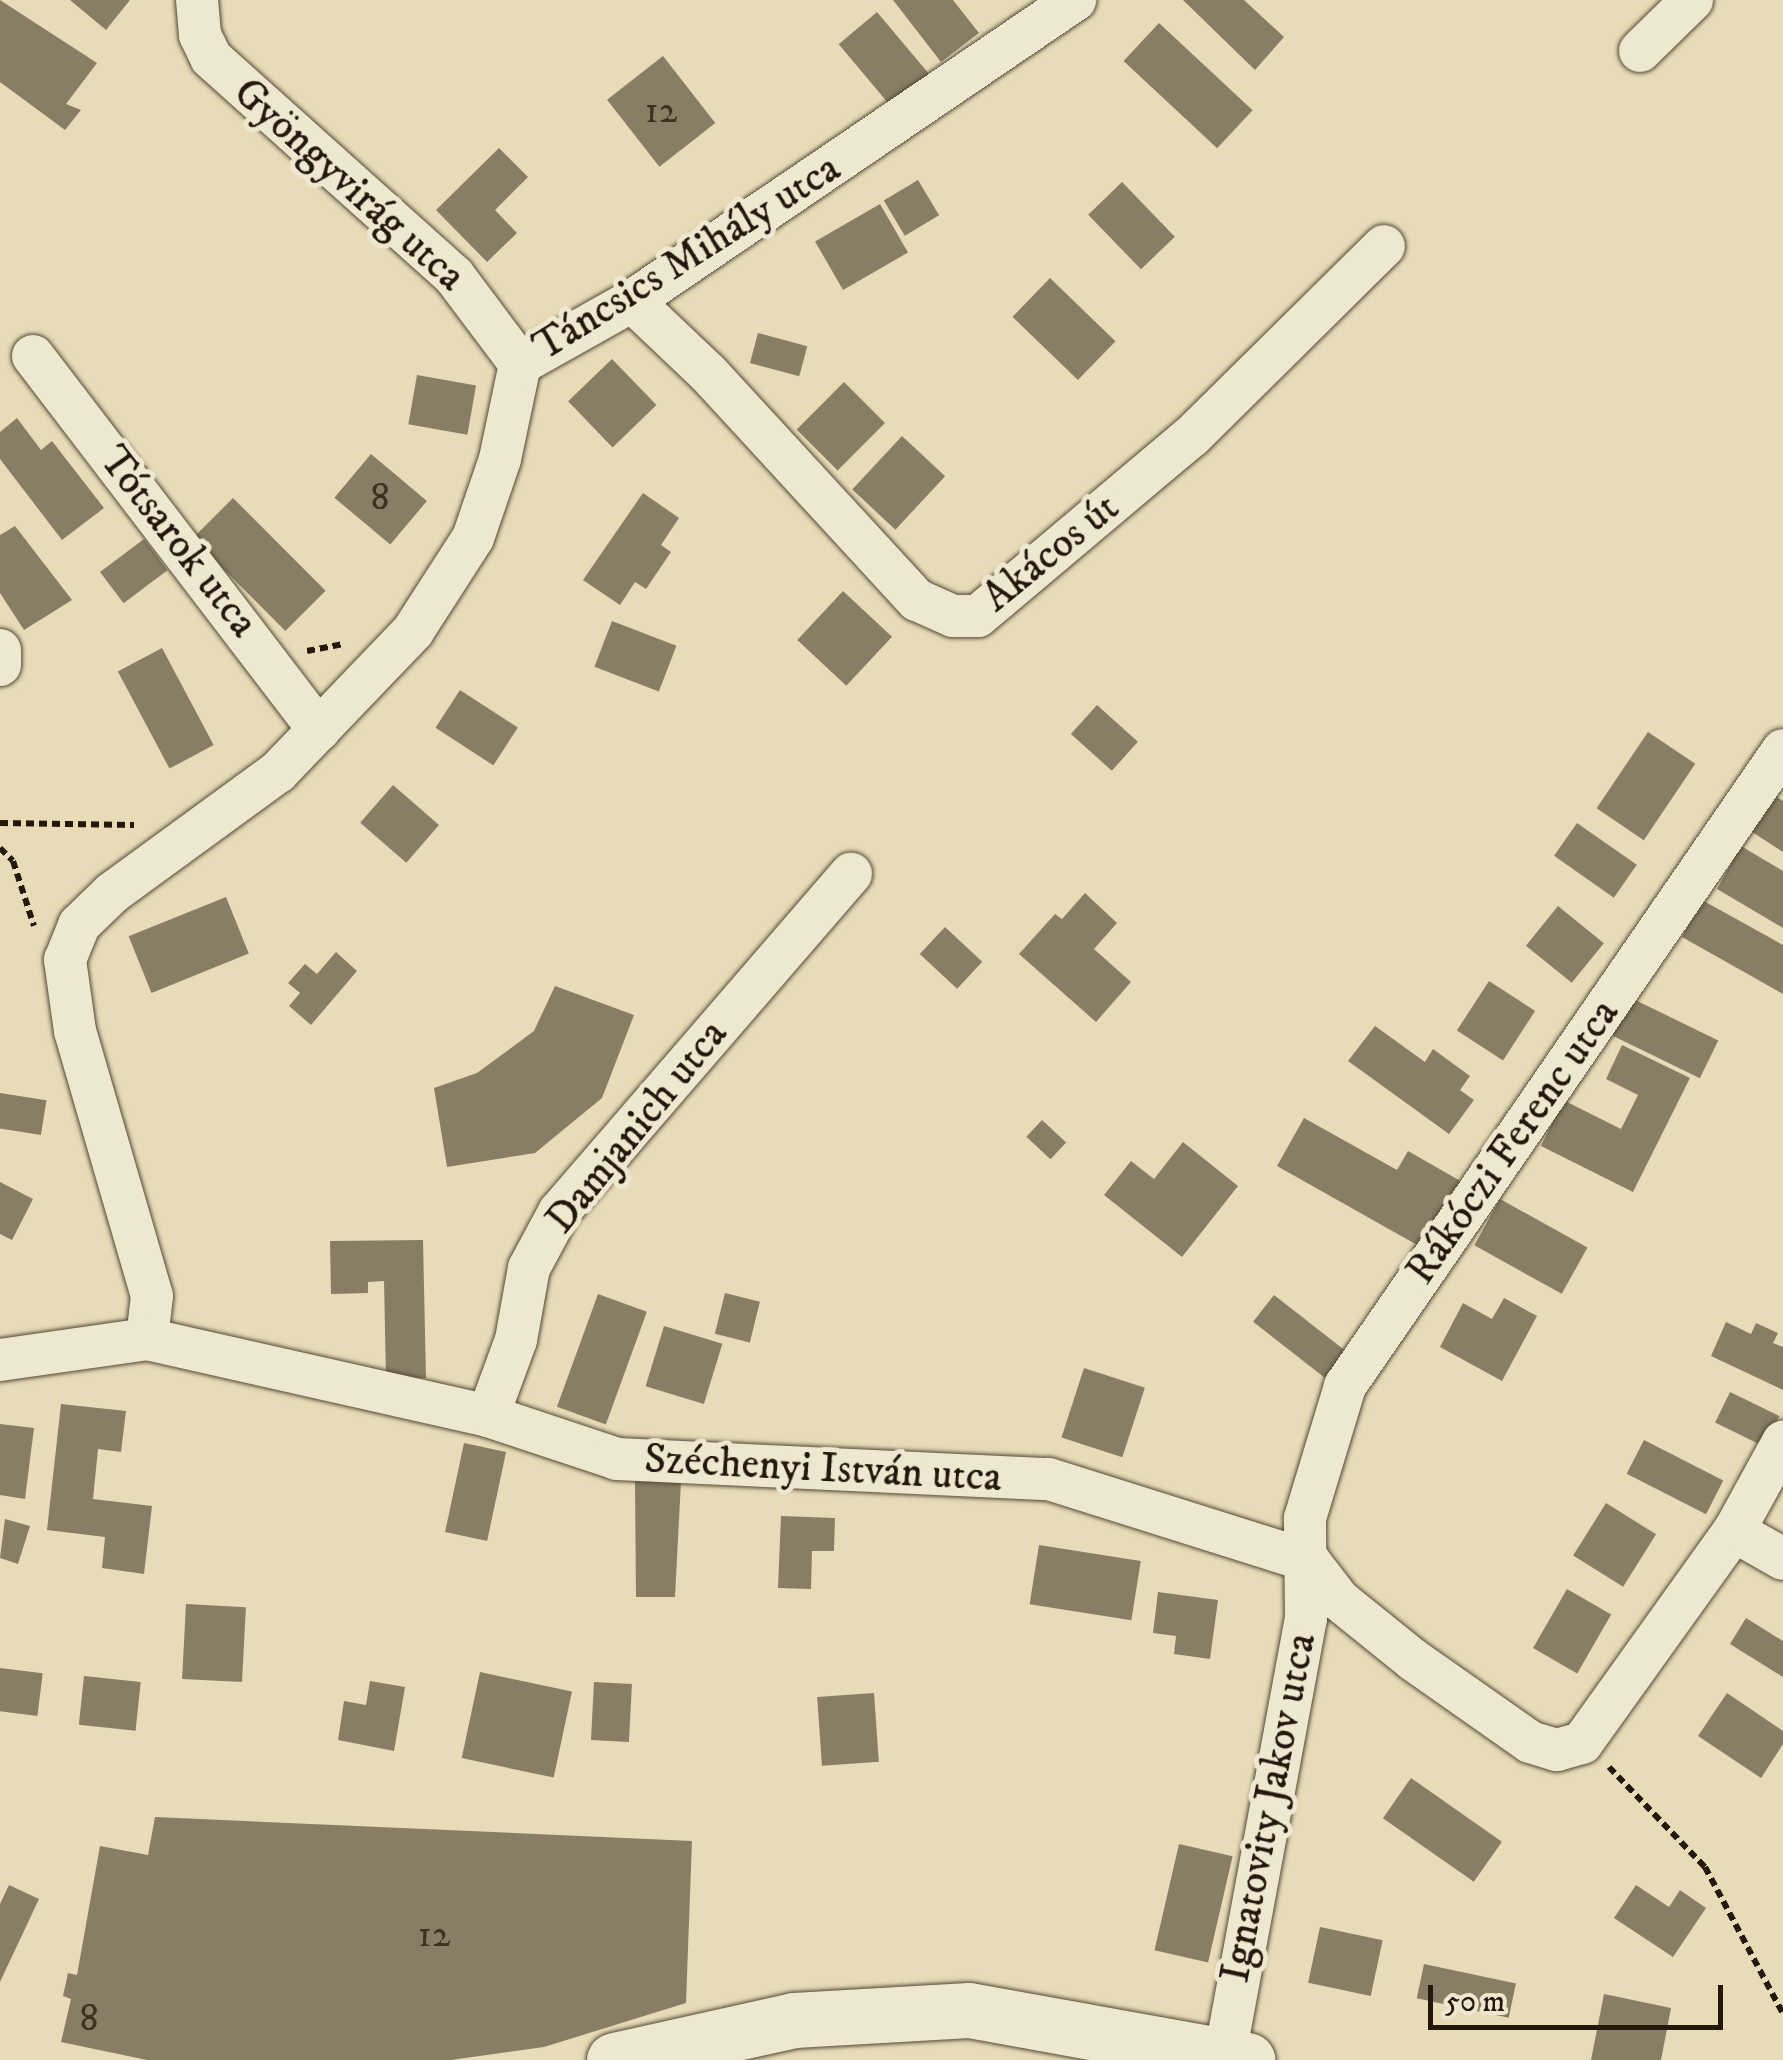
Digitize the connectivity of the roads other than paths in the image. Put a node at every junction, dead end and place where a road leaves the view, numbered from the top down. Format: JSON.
{"nodes":[{"id":1,"x":198,"y":0,"type":"edge"},
{"id":2,"x":1692,"y":0,"type":"edge"},
{"id":3,"x":1053,"y":7,"type":"edge"},
{"id":4,"x":1640,"y":51,"type":"dead end"},
{"id":5,"x":1384,"y":246,"type":"dead end"},
{"id":6,"x":632,"y":301,"type":"junction"},
{"id":7,"x":33,"y":356,"type":"dead end"},
{"id":8,"x":520,"y":364,"type":"junction"},
{"id":9,"x":0,"y":650,"type":"edge"},
{"id":10,"x":0,"y":665,"type":"edge"},
{"id":11,"x":320,"y":730,"type":"junction"},
{"id":12,"x":1783,"y":750,"type":"edge"},
{"id":13,"x":851,"y":874,"type":"dead end"},
{"id":14,"x":147,"y":1339,"type":"junction"},
{"id":15,"x":0,"y":1360,"type":"edge"},
{"id":16,"x":488,"y":1416,"type":"junction"},
{"id":17,"x":1783,"y":1442,"type":"edge"},
{"id":18,"x":1734,"y":1531,"type":"junction"},
{"id":19,"x":1783,"y":1559,"type":"edge"},
{"id":20,"x":1309,"y":1561,"type":"junction"},
{"id":21,"x":1236,"y":2057,"type":"edge"},
{"id":22,"x":614,"y":2060,"type":"edge"}],
"edges":[{"from":1,"to":8,"type":"street","name":"Gyöngyvirág utca"},
{"from":2,"to":4,"type":"street"},
{"from":3,"to":6,"type":"street","name":"Táncsics Mihály utca"},
{"from":5,"to":6,"type":"street","name":"Akácos út"},
{"from":6,"to":8,"type":"street","name":"Táncsics Mihály utca"},
{"from":7,"to":11,"type":"street","name":"Tótsarok utca"},
{"from":8,"to":11,"type":"street","name":"Táncsics Mihály utca"},
{"from":9,"to":10,"type":"street"},
{"from":11,"to":14,"type":"street","name":"Táncsics Mihály utca"},
{"from":12,"to":20,"type":"street","name":"Rákóczi Ferenc utca"},
{"from":13,"to":16,"type":"street","name":"Damjanich utca"},
{"from":14,"to":15,"type":"street","name":"Széchenyi István utca"},
{"from":14,"to":16,"type":"street","name":"Széchenyi István utca"},
{"from":16,"to":20,"type":"street","name":"Széchenyi István utca"},
{"from":17,"to":18,"type":"street"},
{"from":18,"to":19,"type":"street"},
{"from":18,"to":20,"type":"street"},
{"from":20,"to":21,"type":"street","name":"Ignatovity Jakov utca"},
{"from":21,"to":22,"type":"main road"}]}
